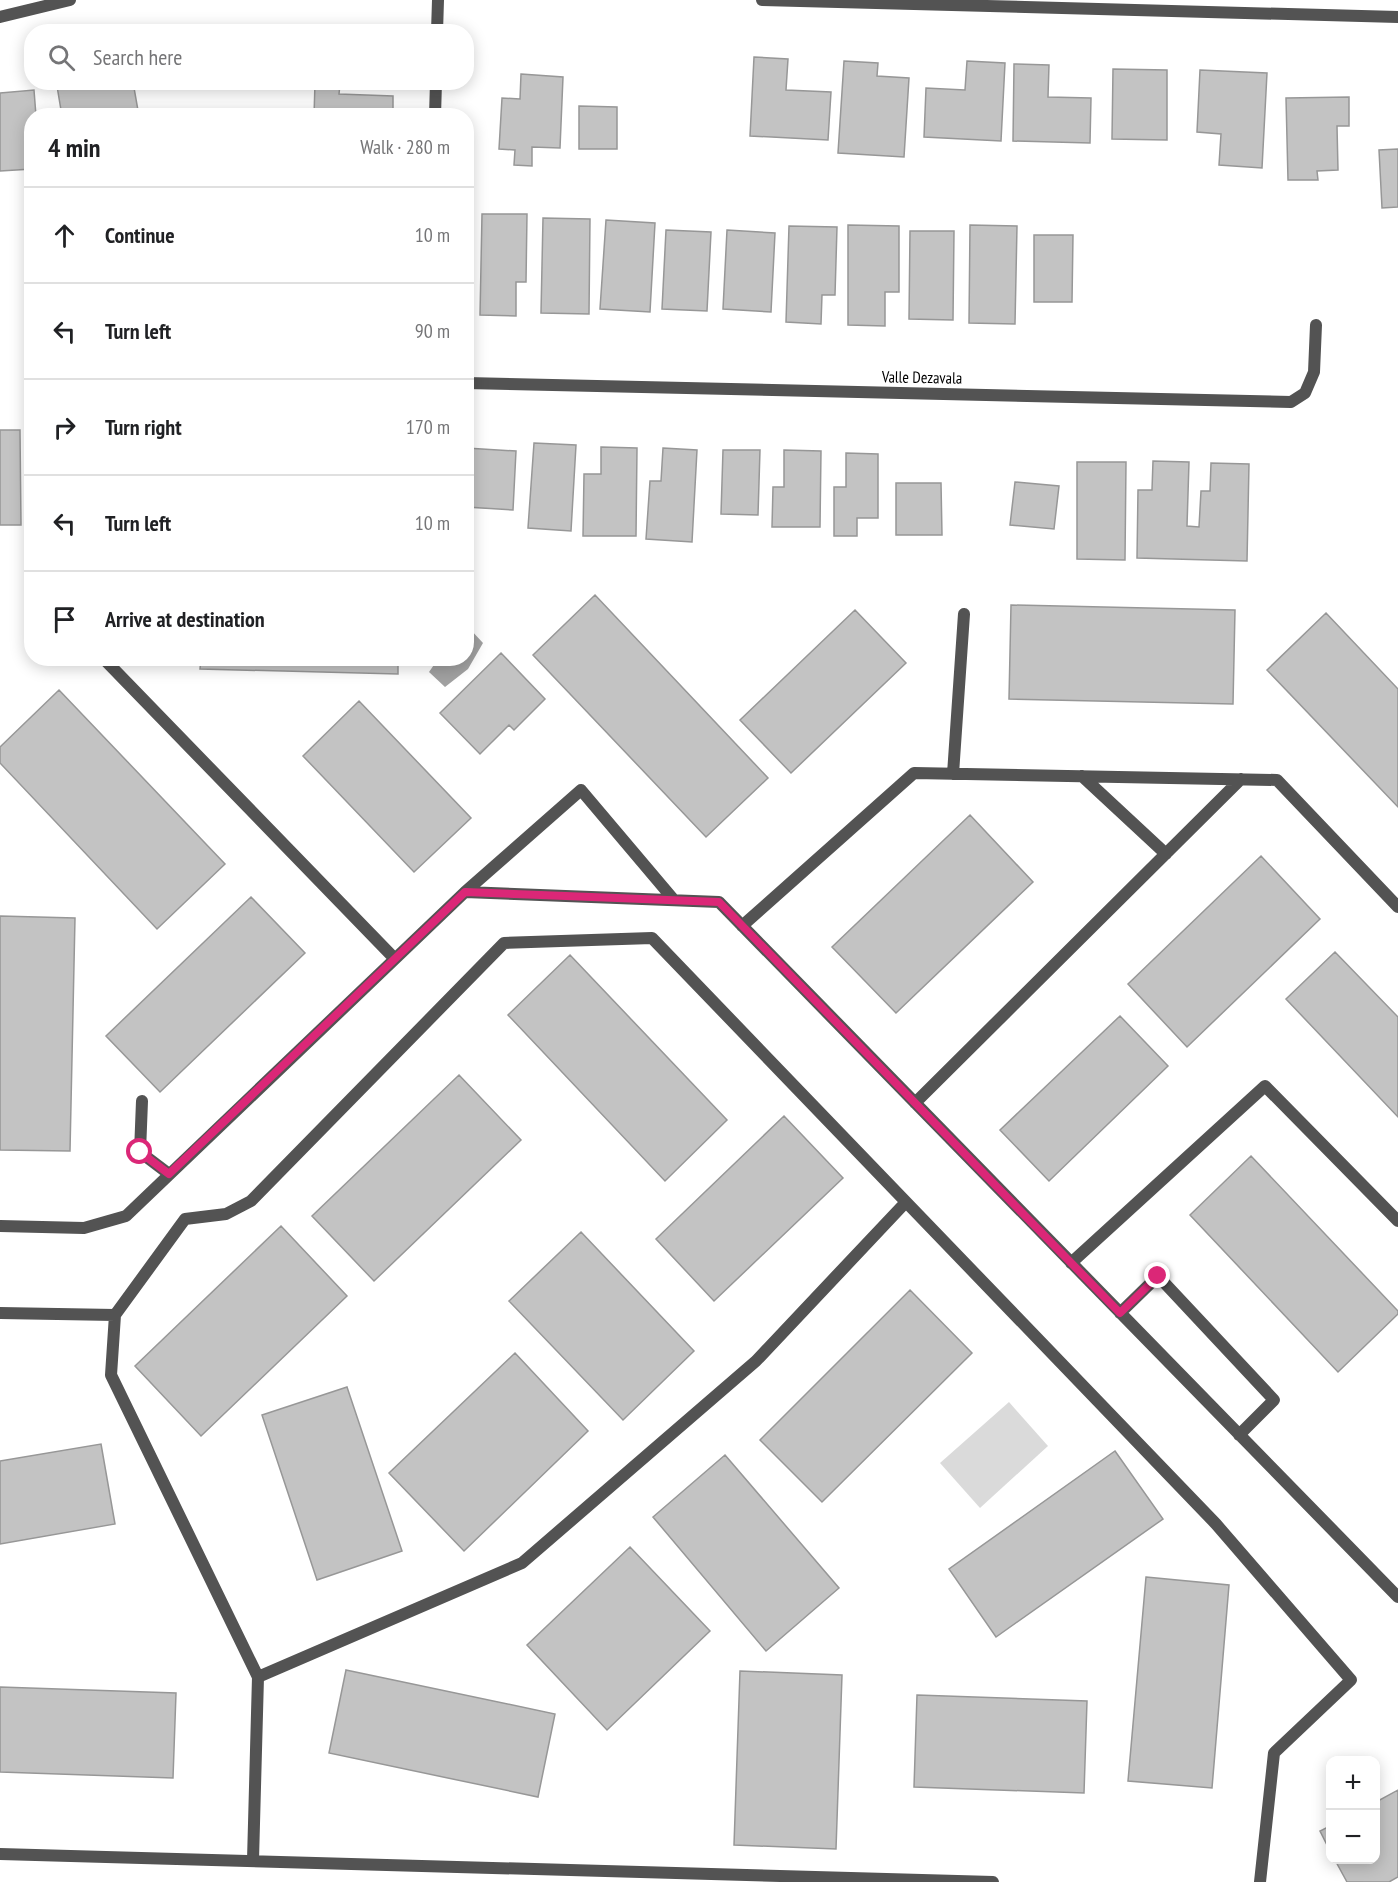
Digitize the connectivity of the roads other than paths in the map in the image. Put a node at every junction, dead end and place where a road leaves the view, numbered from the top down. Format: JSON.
{"nodes":[{"id":1,"x":70,"y":0,"type":"edge"},
{"id":2,"x":438,"y":0,"type":"edge"},
{"id":3,"x":762,"y":0,"type":"edge"},
{"id":4,"x":860,"y":1,"type":"edge"},
{"id":5,"x":0,"y":17,"type":"edge"},
{"id":6,"x":1398,"y":17,"type":"edge"},
{"id":7,"x":437,"y":24,"type":"edge"},
{"id":8,"x":436,"y":90,"type":"edge"},
{"id":9,"x":435,"y":108,"type":"edge"},
{"id":10,"x":1316,"y":325,"type":"dead end"},
{"id":11,"x":474,"y":383,"type":"edge"},
{"id":12,"x":964,"y":614,"type":"dead end"},
{"id":13,"x":111,"y":666,"type":"edge"},
{"id":14,"x":953,"y":774,"type":"junction"},
{"id":15,"x":1082,"y":776,"type":"junction"},
{"id":16,"x":1241,"y":779,"type":"junction"},
{"id":17,"x":1166,"y":854,"type":"junction"},
{"id":18,"x":465,"y":892,"type":"junction"},
{"id":19,"x":674,"y":900,"type":"junction"},
{"id":20,"x":1398,"y":907,"type":"edge"},
{"id":21,"x":742,"y":926,"type":"junction"},
{"id":22,"x":394,"y":959,"type":"junction"},
{"id":23,"x":142,"y":1101,"type":"dead end"},
{"id":24,"x":915,"y":1103,"type":"junction"},
{"id":25,"x":169,"y":1174,"type":"junction"},
{"id":26,"x":906,"y":1203,"type":"junction"},
{"id":27,"x":1398,"y":1221,"type":"edge"},
{"id":28,"x":0,"y":1226,"type":"edge"},
{"id":29,"x":1071,"y":1263,"type":"junction"},
{"id":30,"x":0,"y":1313,"type":"edge"},
{"id":31,"x":1120,"y":1313,"type":"junction"},
{"id":32,"x":115,"y":1315,"type":"junction"},
{"id":33,"x":1239,"y":1435,"type":"junction"},
{"id":34,"x":1398,"y":1598,"type":"edge"},
{"id":35,"x":258,"y":1677,"type":"junction"},
{"id":36,"x":0,"y":1854,"type":"edge"},
{"id":37,"x":253,"y":1860,"type":"junction"},
{"id":38,"x":993,"y":1882,"type":"edge"},
{"id":39,"x":1260,"y":1882,"type":"edge"}],
"edges":[{"from":1,"to":5,"type":"street"},
{"from":2,"to":7,"type":"street"},
{"from":3,"to":4,"type":"street"},
{"from":4,"to":6,"type":"street"},
{"from":8,"to":9,"type":"street"},
{"from":10,"to":11,"type":"street","name":"Valle Dezavala"},
{"from":12,"to":14,"type":"street"},
{"from":13,"to":22,"type":"street"},
{"from":14,"to":15,"type":"street"},
{"from":14,"to":21,"type":"street"},
{"from":15,"to":16,"type":"street"},
{"from":15,"to":17,"type":"street"},
{"from":16,"to":17,"type":"street"},
{"from":16,"to":20,"type":"street"},
{"from":17,"to":24,"type":"street"},
{"from":18,"to":19,"type":"street"},
{"from":18,"to":19,"type":"street"},
{"from":18,"to":22,"type":"street"},
{"from":19,"to":21,"type":"street"},
{"from":21,"to":24,"type":"street"},
{"from":22,"to":25,"type":"street"},
{"from":23,"to":25,"type":"street"},
{"from":24,"to":29,"type":"street"},
{"from":25,"to":28,"type":"street"},
{"from":26,"to":32,"type":"street"},
{"from":26,"to":35,"type":"street"},
{"from":26,"to":39,"type":"street"},
{"from":27,"to":29,"type":"street"},
{"from":29,"to":31,"type":"street"},
{"from":30,"to":32,"type":"street"},
{"from":31,"to":33,"type":"street"},
{"from":31,"to":33,"type":"street"},
{"from":32,"to":35,"type":"street"},
{"from":33,"to":34,"type":"street"},
{"from":35,"to":37,"type":"street"},
{"from":36,"to":37,"type":"street"},
{"from":37,"to":38,"type":"street"}]}
